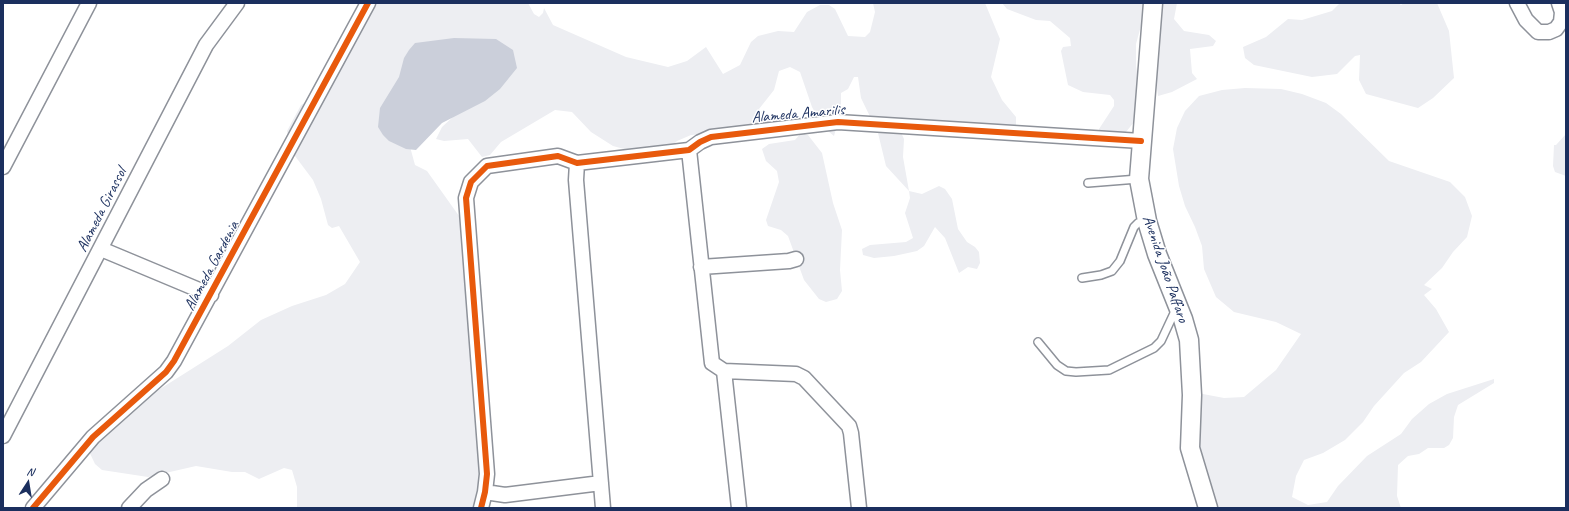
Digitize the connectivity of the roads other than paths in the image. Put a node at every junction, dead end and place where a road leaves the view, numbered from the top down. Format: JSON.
{"nodes":[{"id":1,"x":89,"y":3,"type":"edge"},
{"id":2,"x":237,"y":3,"type":"edge"},
{"id":3,"x":368,"y":3,"type":"edge"},
{"id":4,"x":1153,"y":3,"type":"edge"},
{"id":5,"x":1517,"y":3,"type":"edge"},
{"id":6,"x":1559,"y":3,"type":"edge"},
{"id":7,"x":1563,"y":22,"type":"edge"},
{"id":8,"x":1141,"y":141,"type":"junction"},
{"id":9,"x":689,"y":150,"type":"junction"},
{"id":10,"x":577,"y":163,"type":"junction"},
{"id":11,"x":3,"y":167,"type":"edge"},
{"id":12,"x":1139,"y":179,"type":"junction"},
{"id":13,"x":1088,"y":183,"type":"dead end"},
{"id":14,"x":1147,"y":221,"type":"junction"},
{"id":15,"x":101,"y":250,"type":"junction"},
{"id":16,"x":796,"y":258,"type":"dead end"},
{"id":17,"x":701,"y":267,"type":"junction"},
{"id":18,"x":1082,"y":278,"type":"dead end"},
{"id":19,"x":211,"y":295,"type":"junction"},
{"id":20,"x":1178,"y":306,"type":"junction"},
{"id":21,"x":1038,"y":342,"type":"dead end"},
{"id":22,"x":724,"y":371,"type":"junction"},
{"id":23,"x":3,"y":436,"type":"edge"},
{"id":24,"x":162,"y":479,"type":"dead end"},
{"id":25,"x":601,"y":483,"type":"junction"},
{"id":26,"x":485,"y":492,"type":"junction"},
{"id":27,"x":33,"y":508,"type":"edge"},
{"id":28,"x":129,"y":508,"type":"edge"},
{"id":29,"x":481,"y":508,"type":"edge"},
{"id":30,"x":603,"y":508,"type":"edge"},
{"id":31,"x":739,"y":508,"type":"edge"},
{"id":32,"x":859,"y":508,"type":"edge"},
{"id":33,"x":1208,"y":508,"type":"edge"}],
"edges":[{"from":1,"to":11,"type":"street"},
{"from":2,"to":15,"type":"street","name":"Alameda Girassol"},
{"from":3,"to":19,"type":"street","name":"Alameda Gardenia"},
{"from":4,"to":8,"type":"street","name":"Avenida João Paffaro"},
{"from":5,"to":7,"type":"street"},
{"from":6,"to":7,"type":"street"},
{"from":8,"to":9,"type":"street","name":"Alameda Amarilis"},
{"from":8,"to":12,"type":"street","name":"Avenida João Paffaro"},
{"from":9,"to":10,"type":"street","name":"Alameda Amarilis"},
{"from":9,"to":17,"type":"street"},
{"from":10,"to":25,"type":"street"},
{"from":10,"to":26,"type":"street","name":"Alameda Amarilis"},
{"from":12,"to":13,"type":"lane"},
{"from":12,"to":14,"type":"street","name":"Avenida João Paffaro"},
{"from":14,"to":18,"type":"lane"},
{"from":14,"to":20,"type":"street","name":"Avenida João Paffaro"},
{"from":15,"to":19,"type":"street"},
{"from":15,"to":23,"type":"street","name":"Alameda Girassol"},
{"from":16,"to":17,"type":"street"},
{"from":17,"to":22,"type":"street"},
{"from":19,"to":27,"type":"street","name":"Alameda Gardenia"},
{"from":20,"to":21,"type":"lane"},
{"from":20,"to":33,"type":"street","name":"Avenida João Paffaro"},
{"from":22,"to":31,"type":"street"},
{"from":22,"to":32,"type":"street"},
{"from":24,"to":28,"type":"street"},
{"from":25,"to":26,"type":"street"},
{"from":25,"to":30,"type":"street"},
{"from":26,"to":29,"type":"street"}]}
